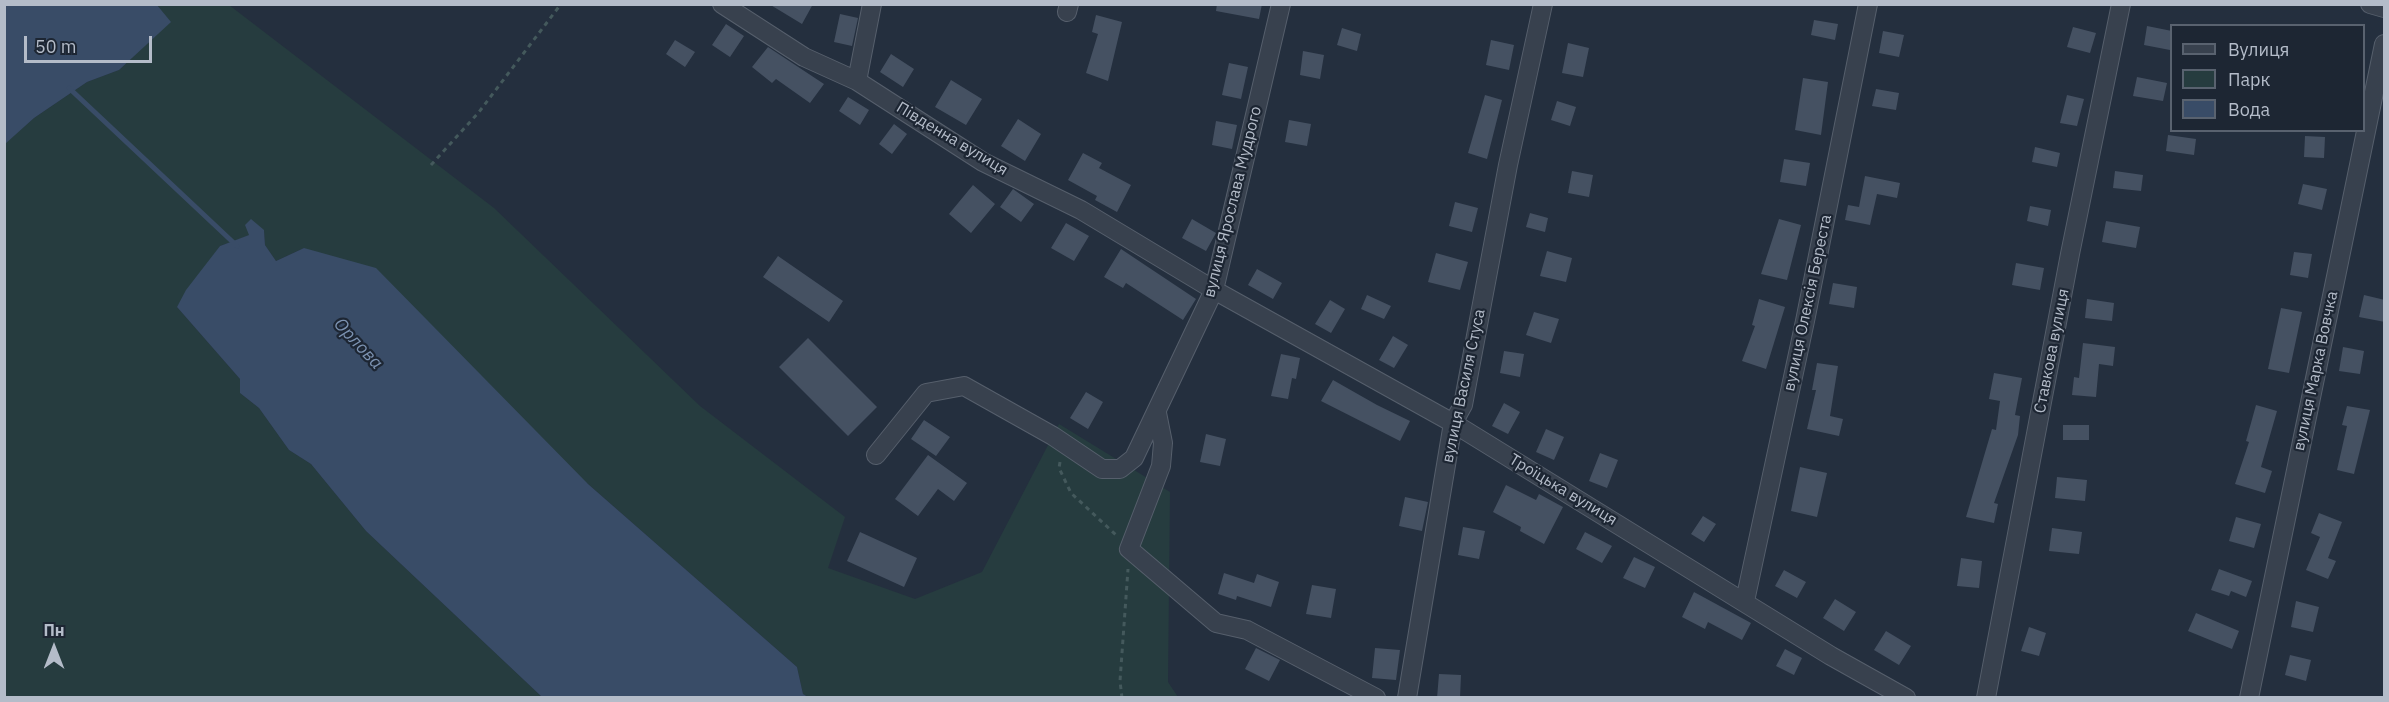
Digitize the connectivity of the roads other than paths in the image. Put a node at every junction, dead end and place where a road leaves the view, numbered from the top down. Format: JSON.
{"nodes":[{"id":1,"x":722,"y":4,"type":"edge"},
{"id":2,"x":872,"y":4,"type":"edge"},
{"id":3,"x":1281,"y":4,"type":"edge"},
{"id":4,"x":1543,"y":4,"type":"edge"},
{"id":5,"x":1868,"y":4,"type":"edge"},
{"id":6,"x":2121,"y":4,"type":"edge"},
{"id":7,"x":2370,"y":4,"type":"edge"},
{"id":8,"x":2385,"y":8,"type":"edge"},
{"id":9,"x":2385,"y":44,"type":"edge"},
{"id":10,"x":857,"y":81,"type":"junction"},
{"id":11,"x":1214,"y":290,"type":"junction"},
{"id":12,"x":1157,"y":413,"type":"junction"},
{"id":13,"x":1454,"y":423,"type":"junction"},
{"id":14,"x":876,"y":455,"type":"dead end"},
{"id":15,"x":1745,"y":601,"type":"junction"},
{"id":16,"x":1376,"y":698,"type":"edge"},
{"id":17,"x":1407,"y":698,"type":"edge"},
{"id":18,"x":1906,"y":698,"type":"edge"},
{"id":19,"x":1986,"y":698,"type":"edge"},
{"id":20,"x":2249,"y":698,"type":"edge"}],
"edges":[{"from":1,"to":10,"type":"street","name":"Південна вулиця"},
{"from":2,"to":10,"type":"street"},
{"from":3,"to":11,"type":"street","name":"вулиця Ярослава Мудрого"},
{"from":4,"to":13,"type":"street","name":"вулиця Василя Стуса"},
{"from":5,"to":15,"type":"street","name":"вулиця Олексія Береста"},
{"from":6,"to":19,"type":"street","name":"Ставкова вулиця"},
{"from":7,"to":8,"type":"street"},
{"from":9,"to":20,"type":"street","name":"вулиця Марка Вовчка"},
{"from":10,"to":11,"type":"street","name":"Південна вулиця"},
{"from":11,"to":12,"type":"street","name":"вулиця Ярослава Мудрого"},
{"from":11,"to":13,"type":"street","name":"Троїцька вулиця"},
{"from":12,"to":14,"type":"street","name":"вулиця Ярослава Мудрого"},
{"from":12,"to":16,"type":"street"},
{"from":13,"to":15,"type":"street","name":"Троїцька вулиця"},
{"from":13,"to":17,"type":"street","name":"вулиця Василя Стуса"},
{"from":15,"to":18,"type":"street","name":"Троїцька вулиця"}]}
